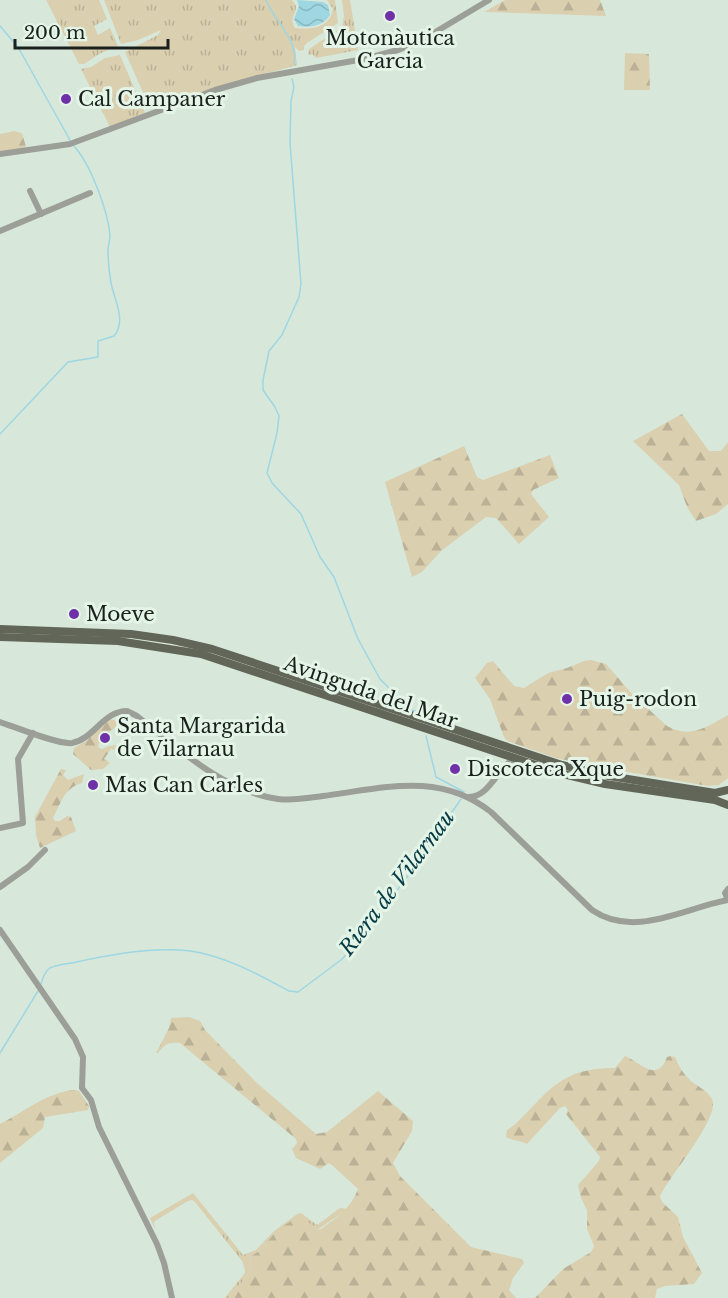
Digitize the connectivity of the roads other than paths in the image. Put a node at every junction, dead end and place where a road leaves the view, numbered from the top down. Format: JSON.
{"nodes":[{"id":1,"x":489,"y":0,"type":"edge"},
{"id":2,"x":0,"y":154,"type":"edge"},
{"id":3,"x":30,"y":191,"type":"dead end"},
{"id":4,"x":90,"y":193,"type":"dead end"},
{"id":5,"x":41,"y":214,"type":"junction"},
{"id":6,"x":0,"y":231,"type":"edge"},
{"id":7,"x":0,"y":629,"type":"edge"},
{"id":8,"x":0,"y":637,"type":"edge"},
{"id":9,"x":0,"y":722,"type":"edge"},
{"id":10,"x":33,"y":733,"type":"junction"},
{"id":11,"x":497,"y":752,"type":"junction"},
{"id":12,"x":516,"y":758,"type":"junction"},
{"id":13,"x":505,"y":765,"type":"junction"},
{"id":14,"x":728,"y":790,"type":"edge"},
{"id":15,"x":482,"y":794,"type":"junction"},
{"id":16,"x":468,"y":797,"type":"junction"},
{"id":17,"x":728,"y":798,"type":"edge"},
{"id":18,"x":728,"y":805,"type":"edge"},
{"id":19,"x":483,"y":806,"type":"junction"},
{"id":20,"x":0,"y":828,"type":"edge"},
{"id":21,"x":45,"y":850,"type":"dead end"},
{"id":22,"x":0,"y":887,"type":"edge"},
{"id":23,"x":728,"y":889,"type":"edge"},
{"id":24,"x":728,"y":900,"type":"edge"},
{"id":25,"x":0,"y":930,"type":"edge"},
{"id":26,"x":172,"y":1298,"type":"edge"}],
"edges":[{"from":1,"to":2,"type":"street"},
{"from":3,"to":5,"type":"street"},
{"from":4,"to":5,"type":"street"},
{"from":5,"to":6,"type":"street"},
{"from":7,"to":14,"type":"main road","name":"Avinguda del Mar"},
{"from":8,"to":11,"type":"main road","name":"Avinguda del Mar"},
{"from":9,"to":10,"type":"street"},
{"from":10,"to":16,"type":"street"},
{"from":10,"to":20,"type":"street"},
{"from":11,"to":12,"type":"main road","name":"Avinguda del Mar"},
{"from":11,"to":13,"type":"street"},
{"from":12,"to":13,"type":"street"},
{"from":12,"to":18,"type":"main road","name":"Avinguda del Mar"},
{"from":13,"to":15,"type":"street"},
{"from":15,"to":16,"type":"street"},
{"from":15,"to":19,"type":"street"},
{"from":16,"to":19,"type":"street"},
{"from":17,"to":18,"type":"main road"},
{"from":19,"to":24,"type":"street"},
{"from":21,"to":22,"type":"street"},
{"from":23,"to":24,"type":"street"},
{"from":25,"to":26,"type":"street"}]}
